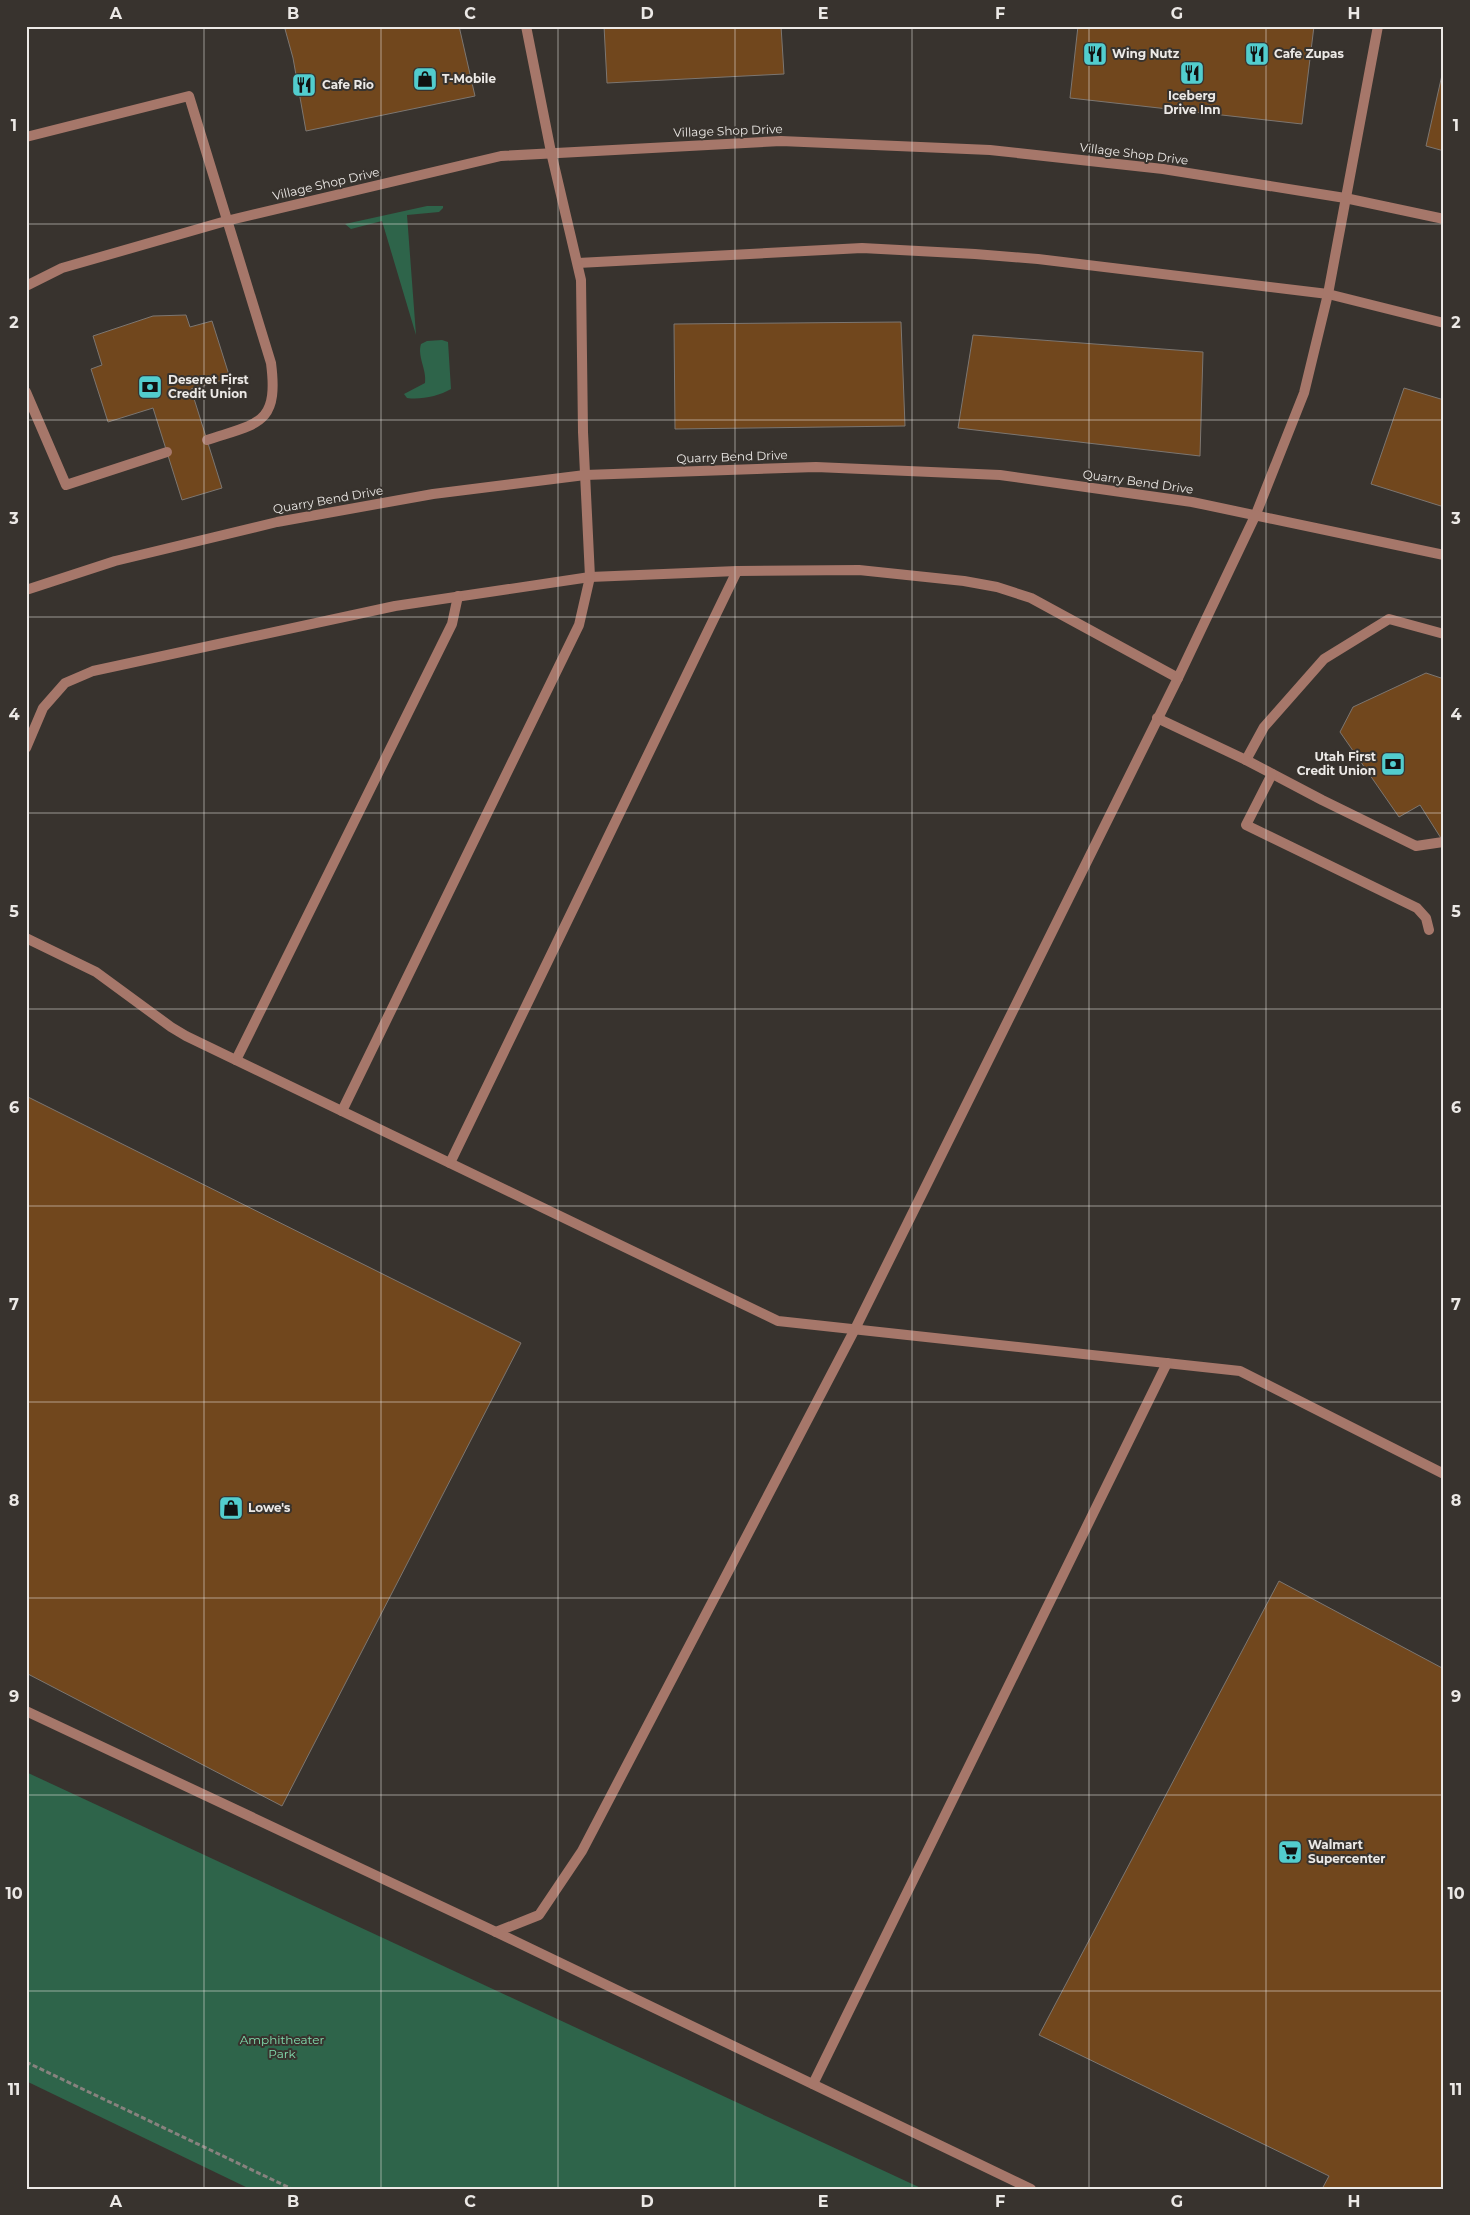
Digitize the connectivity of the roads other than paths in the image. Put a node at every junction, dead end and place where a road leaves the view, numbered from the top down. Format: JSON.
{"nodes":[{"id":1,"x":526,"y":26,"type":"edge"},
{"id":2,"x":1378,"y":26,"type":"edge"},
{"id":3,"x":26,"y":137,"type":"edge"},
{"id":4,"x":551,"y":152,"type":"junction"},
{"id":5,"x":1345,"y":198,"type":"junction"},
{"id":6,"x":1444,"y":219,"type":"edge"},
{"id":7,"x":226,"y":221,"type":"junction"},
{"id":8,"x":578,"y":263,"type":"junction"},
{"id":9,"x":26,"y":286,"type":"edge"},
{"id":10,"x":1328,"y":294,"type":"junction"},
{"id":11,"x":1444,"y":323,"type":"edge"},
{"id":12,"x":26,"y":392,"type":"edge"},
{"id":13,"x":207,"y":440,"type":"dead end"},
{"id":14,"x":167,"y":452,"type":"dead end"},
{"id":15,"x":585,"y":476,"type":"junction"},
{"id":16,"x":1256,"y":514,"type":"junction"},
{"id":17,"x":1444,"y":555,"type":"edge"},
{"id":18,"x":737,"y":571,"type":"junction"},
{"id":19,"x":590,"y":577,"type":"junction"},
{"id":20,"x":26,"y":590,"type":"edge"},
{"id":21,"x":458,"y":596,"type":"junction"},
{"id":22,"x":1444,"y":634,"type":"edge"},
{"id":23,"x":1178,"y":678,"type":"junction"},
{"id":24,"x":1157,"y":718,"type":"junction"},
{"id":25,"x":26,"y":748,"type":"edge"},
{"id":26,"x":1246,"y":760,"type":"junction"},
{"id":27,"x":1272,"y":774,"type":"junction"},
{"id":28,"x":1443,"y":842,"type":"edge"},
{"id":29,"x":1429,"y":930,"type":"dead end"},
{"id":30,"x":26,"y":938,"type":"edge"},
{"id":31,"x":236,"y":1060,"type":"junction"},
{"id":32,"x":342,"y":1111,"type":"junction"},
{"id":33,"x":450,"y":1163,"type":"junction"},
{"id":34,"x":855,"y":1329,"type":"junction"},
{"id":35,"x":1167,"y":1363,"type":"junction"},
{"id":36,"x":1444,"y":1474,"type":"edge"},
{"id":37,"x":26,"y":1711,"type":"edge"},
{"id":38,"x":496,"y":1932,"type":"junction"},
{"id":39,"x":813,"y":2084,"type":"junction"},
{"id":40,"x":1031,"y":2189,"type":"edge"}],
"edges":[{"from":1,"to":4,"type":"street"},
{"from":2,"to":5,"type":"street"},
{"from":3,"to":7,"type":"street"},
{"from":4,"to":5,"type":"street","name":"Village Shop Drive"},
{"from":4,"to":7,"type":"street","name":"Village Shop Drive"},
{"from":4,"to":8,"type":"street"},
{"from":5,"to":6,"type":"street","name":"Village Shop Drive"},
{"from":5,"to":10,"type":"street"},
{"from":7,"to":9,"type":"street","name":"Village Shop Drive"},
{"from":7,"to":13,"type":"street"},
{"from":8,"to":10,"type":"street"},
{"from":8,"to":15,"type":"street"},
{"from":10,"to":11,"type":"street"},
{"from":10,"to":16,"type":"street"},
{"from":12,"to":14,"type":"street"},
{"from":15,"to":16,"type":"street","name":"Quarry Bend Drive"},
{"from":15,"to":19,"type":"street"},
{"from":15,"to":20,"type":"street","name":"Quarry Bend Drive"},
{"from":16,"to":17,"type":"street","name":"Quarry Bend Drive"},
{"from":16,"to":23,"type":"street"},
{"from":18,"to":19,"type":"street"},
{"from":18,"to":23,"type":"street"},
{"from":18,"to":33,"type":"street"},
{"from":19,"to":21,"type":"street"},
{"from":19,"to":32,"type":"street"},
{"from":21,"to":25,"type":"street"},
{"from":21,"to":31,"type":"street"},
{"from":22,"to":26,"type":"street"},
{"from":23,"to":24,"type":"street"},
{"from":24,"to":26,"type":"street"},
{"from":24,"to":34,"type":"street"},
{"from":26,"to":27,"type":"street"},
{"from":27,"to":28,"type":"street"},
{"from":27,"to":29,"type":"street"},
{"from":30,"to":31,"type":"street"},
{"from":31,"to":32,"type":"street"},
{"from":32,"to":33,"type":"street"},
{"from":33,"to":34,"type":"street"},
{"from":34,"to":35,"type":"street"},
{"from":34,"to":38,"type":"street"},
{"from":35,"to":36,"type":"street"},
{"from":35,"to":39,"type":"street"},
{"from":37,"to":38,"type":"street"},
{"from":38,"to":39,"type":"street"},
{"from":39,"to":40,"type":"street"}]}
